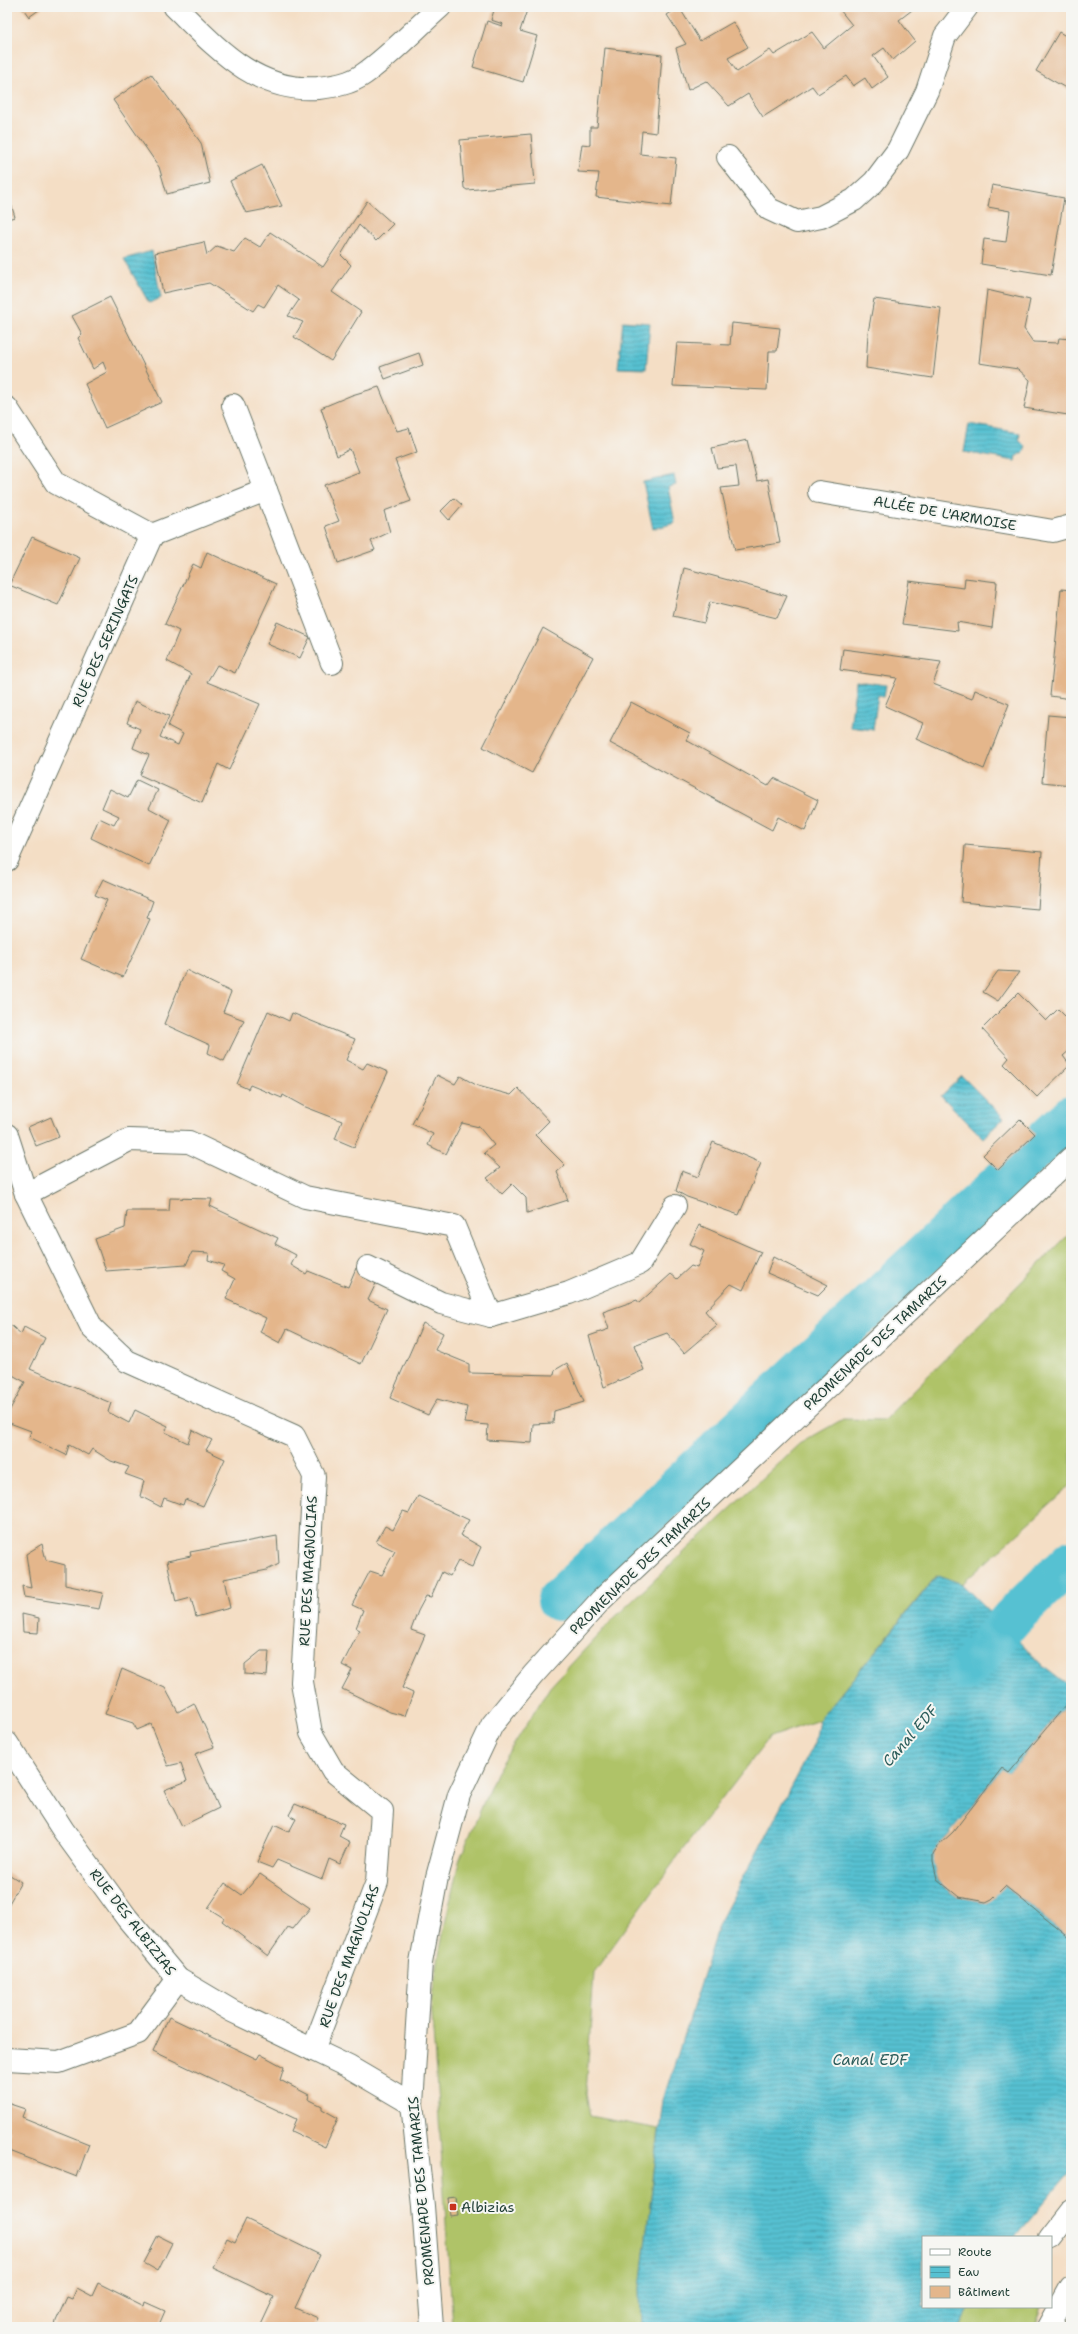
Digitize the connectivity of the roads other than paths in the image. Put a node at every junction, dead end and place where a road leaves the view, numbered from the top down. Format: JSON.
{"nodes":[{"id":1,"x":175,"y":7,"type":"edge"},
{"id":2,"x":440,"y":7,"type":"edge"},
{"id":3,"x":967,"y":7,"type":"edge"},
{"id":4,"x":728,"y":157,"type":"dead end"},
{"id":5,"x":234,"y":405,"type":"dead end"},
{"id":6,"x":7,"y":408,"type":"edge"},
{"id":7,"x":266,"y":490,"type":"junction"},
{"id":8,"x":820,"y":492,"type":"dead end"},
{"id":9,"x":1071,"y":526,"type":"edge"},
{"id":10,"x":152,"y":534,"type":"junction"},
{"id":11,"x":332,"y":663,"type":"dead end"},
{"id":12,"x":7,"y":860,"type":"edge"},
{"id":13,"x":7,"y":1135,"type":"edge"},
{"id":14,"x":1071,"y":1158,"type":"edge"},
{"id":15,"x":26,"y":1194,"type":"junction"},
{"id":16,"x":675,"y":1206,"type":"dead end"},
{"id":17,"x":368,"y":1267,"type":"dead end"},
{"id":18,"x":491,"y":1316,"type":"junction"},
{"id":19,"x":7,"y":1743,"type":"edge"},
{"id":20,"x":178,"y":1979,"type":"junction"},
{"id":21,"x":313,"y":2050,"type":"junction"},
{"id":22,"x":7,"y":2059,"type":"edge"},
{"id":23,"x":412,"y":2104,"type":"junction"},
{"id":24,"x":1071,"y":2210,"type":"edge"},
{"id":25,"x":1051,"y":2236,"type":"edge"},
{"id":26,"x":1071,"y":2287,"type":"edge"},
{"id":27,"x":432,"y":2327,"type":"edge"},
{"id":28,"x":1049,"y":2327,"type":"edge"}],
"edges":[{"from":1,"to":2,"type":"street"},
{"from":3,"to":4,"type":"street"},
{"from":5,"to":7,"type":"street"},
{"from":6,"to":10,"type":"street"},
{"from":7,"to":10,"type":"street"},
{"from":7,"to":11,"type":"street"},
{"from":8,"to":9,"type":"street","name":"ALLÉE DE L'ARMOISE"},
{"from":10,"to":12,"type":"street","name":"RUE DES SERINGATS"},
{"from":13,"to":15,"type":"street"},
{"from":14,"to":23,"type":"street","name":"PROMENADE DES TAMARIS"},
{"from":15,"to":18,"type":"street"},
{"from":15,"to":21,"type":"street","name":"RUE DES MAGNOLIAS"},
{"from":16,"to":18,"type":"street"},
{"from":17,"to":18,"type":"street"},
{"from":19,"to":20,"type":"street","name":"RUE DES ALBIZIAS"},
{"from":20,"to":21,"type":"street","name":"RUE DES ALBIZIAS"},
{"from":20,"to":22,"type":"street"},
{"from":21,"to":23,"type":"street","name":"RUE DES ALBIZIAS"},
{"from":23,"to":27,"type":"street","name":"PROMENADE DES TAMARIS"},
{"from":24,"to":25,"type":"street"},
{"from":26,"to":28,"type":"street"}]}
